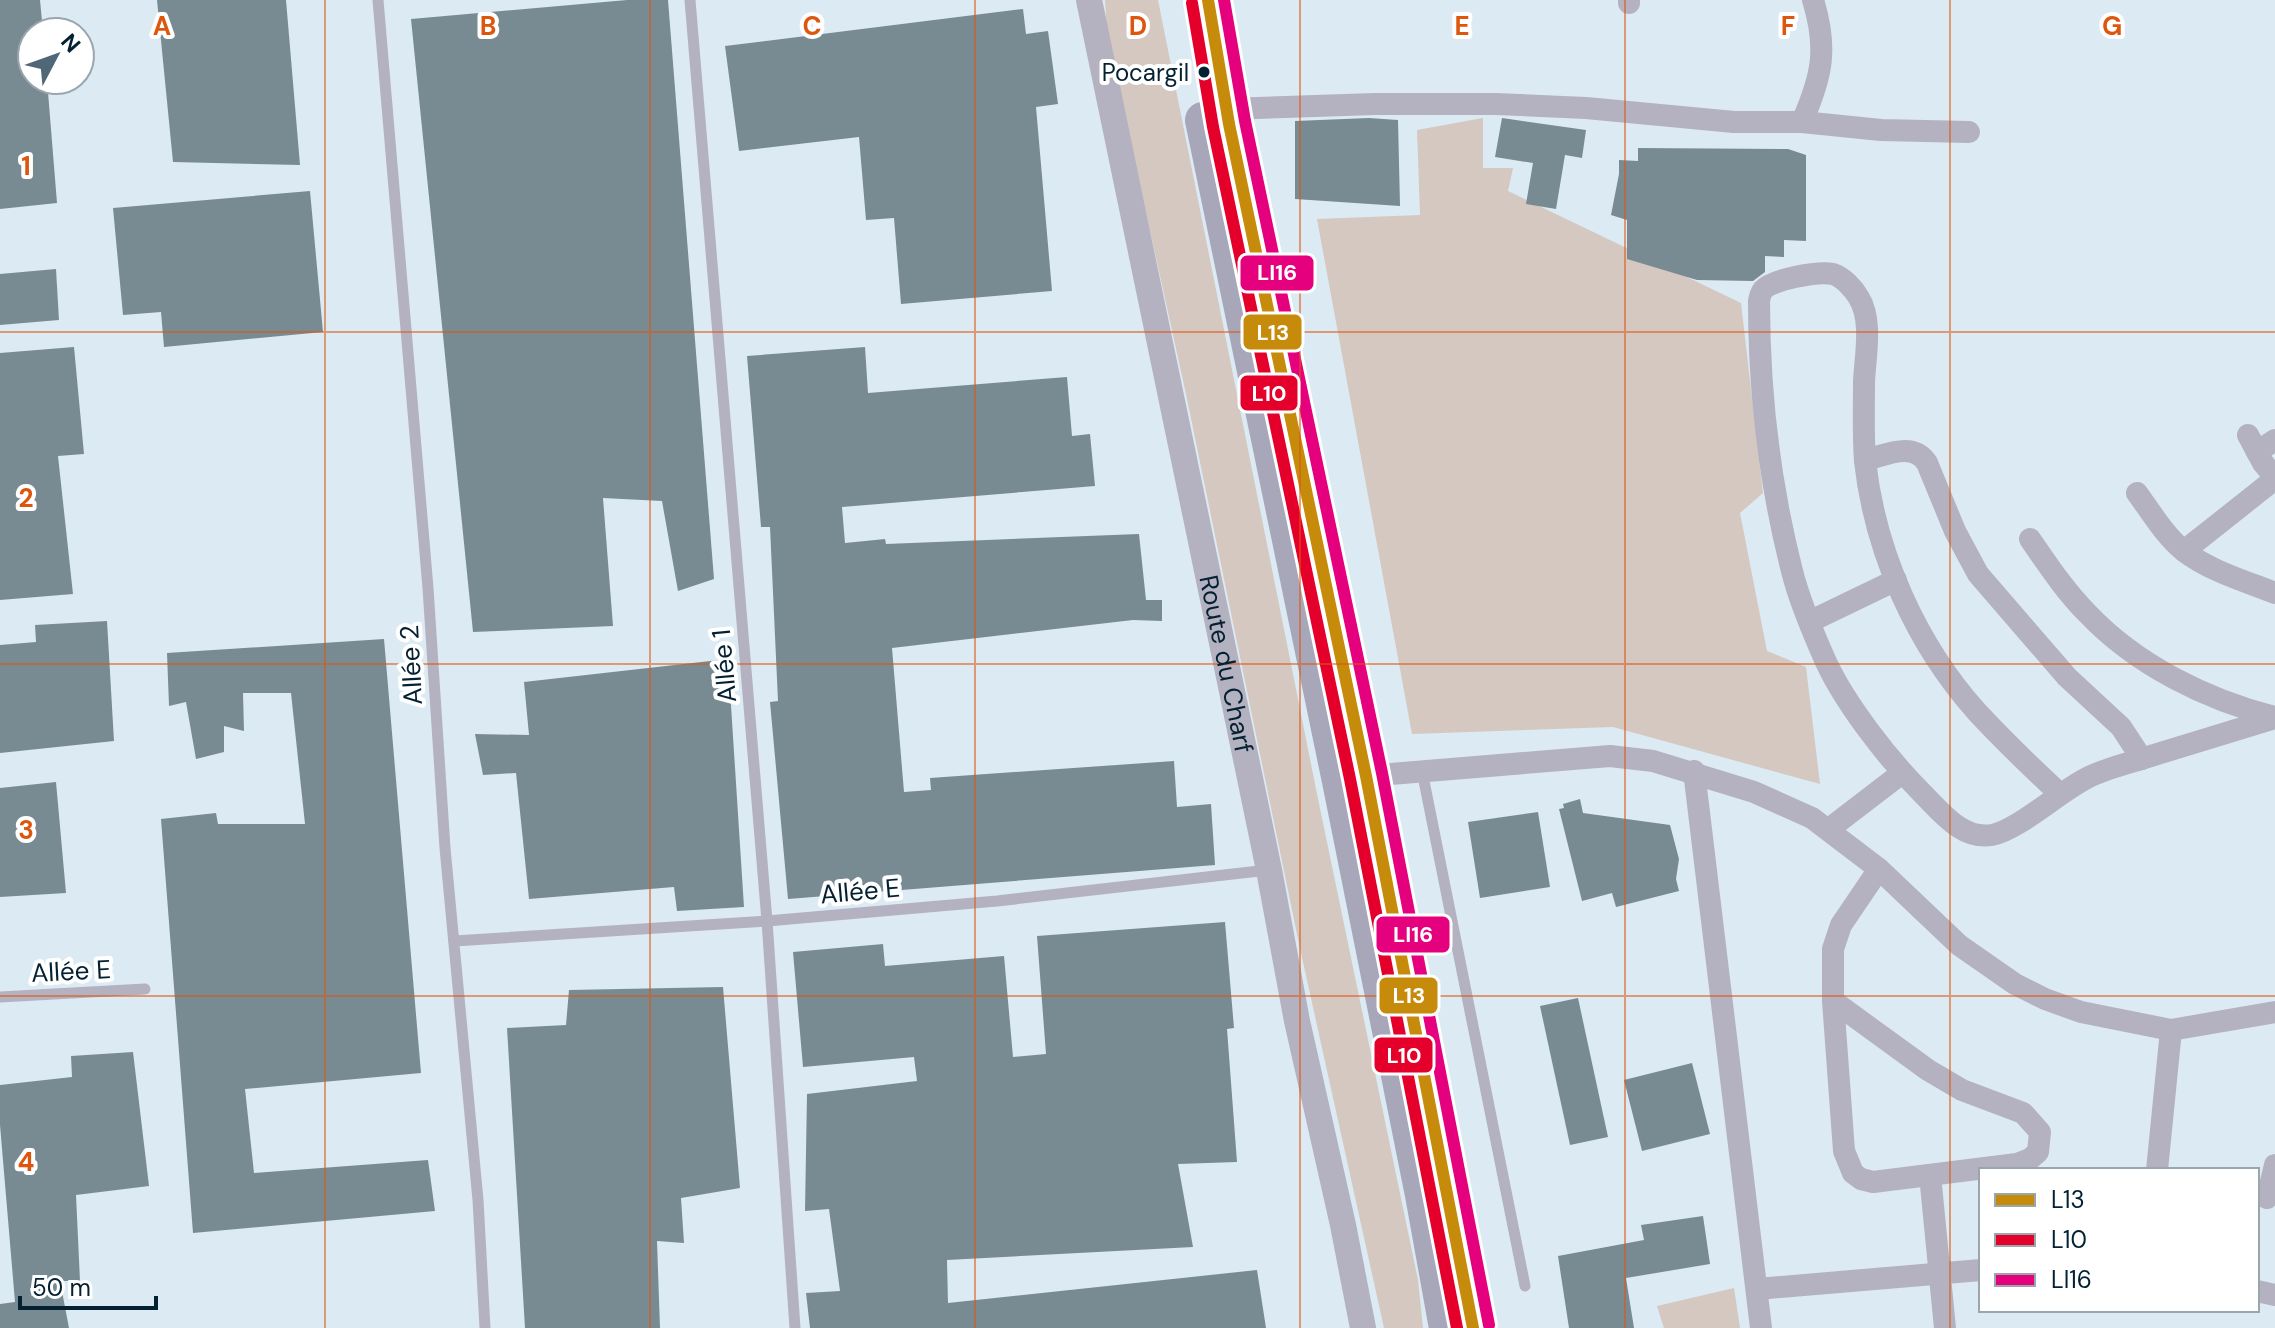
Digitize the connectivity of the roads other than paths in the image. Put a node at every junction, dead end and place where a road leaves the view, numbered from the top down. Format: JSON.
{"nodes":[{"id":1,"x":378,"y":0,"type":"edge"},
{"id":2,"x":690,"y":0,"type":"edge"},
{"id":3,"x":1089,"y":0,"type":"edge"},
{"id":4,"x":1183,"y":0,"type":"edge"},
{"id":5,"x":1208,"y":0,"type":"edge"},
{"id":6,"x":1813,"y":0,"type":"edge"},
{"id":7,"x":1226,"y":109,"type":"junction"},
{"id":8,"x":1802,"y":122,"type":"junction"},
{"id":9,"x":1969,"y":132,"type":"dead end"},
{"id":10,"x":2260,"y":442,"type":"edge"},
{"id":11,"x":1865,"y":460,"type":"junction"},
{"id":12,"x":2275,"y":478,"type":"edge"},
{"id":13,"x":2137,"y":493,"type":"dead end"},
{"id":14,"x":2030,"y":539,"type":"dead end"},
{"id":15,"x":2184,"y":551,"type":"junction"},
{"id":16,"x":1896,"y":580,"type":"junction"},
{"id":17,"x":2275,"y":593,"type":"edge"},
{"id":18,"x":1811,"y":621,"type":"junction"},
{"id":19,"x":2275,"y":717,"type":"edge"},
{"id":20,"x":2142,"y":759,"type":"junction"},
{"id":21,"x":1422,"y":771,"type":"junction"},
{"id":22,"x":1694,"y":771,"type":"junction"},
{"id":23,"x":1902,"y":773,"type":"junction"},
{"id":24,"x":1366,"y":776,"type":"junction"},
{"id":25,"x":2059,"y":793,"type":"junction"},
{"id":26,"x":1829,"y":829,"type":"junction"},
{"id":27,"x":1879,"y":869,"type":"junction"},
{"id":28,"x":1269,"y":870,"type":"junction"},
{"id":29,"x":767,"y":921,"type":"junction"},
{"id":30,"x":454,"y":941,"type":"junction"},
{"id":31,"x":145,"y":989,"type":"dead end"},
{"id":32,"x":0,"y":997,"type":"edge"},
{"id":33,"x":1833,"y":1001,"type":"junction"},
{"id":34,"x":2275,"y":1012,"type":"edge"},
{"id":35,"x":2171,"y":1030,"type":"junction"},
{"id":36,"x":2275,"y":1165,"type":"edge"},
{"id":37,"x":1985,"y":1168,"type":"edge"},
{"id":38,"x":2157,"y":1168,"type":"edge"},
{"id":39,"x":1979,"y":1169,"type":"edge"},
{"id":40,"x":1930,"y":1175,"type":"junction"},
{"id":41,"x":2266,"y":1198,"type":"edge"},
{"id":42,"x":1979,"y":1270,"type":"edge"},
{"id":43,"x":1941,"y":1275,"type":"junction"},
{"id":44,"x":1525,"y":1286,"type":"dead end"},
{"id":45,"x":1757,"y":1289,"type":"junction"},
{"id":46,"x":485,"y":1328,"type":"edge"},
{"id":47,"x":795,"y":1328,"type":"edge"},
{"id":48,"x":1363,"y":1328,"type":"edge"},
{"id":49,"x":1447,"y":1328,"type":"edge"},
{"id":50,"x":1473,"y":1328,"type":"edge"},
{"id":51,"x":1761,"y":1328,"type":"edge"},
{"id":52,"x":1945,"y":1328,"type":"edge"}],
"edges":[{"from":1,"to":30,"type":"lane","name":"Allée 2"},
{"from":2,"to":29,"type":"lane","name":"Allée 1"},
{"from":3,"to":28,"type":"street","name":"Route du Charf"},
{"from":4,"to":49,"type":"highway"},
{"from":5,"to":7,"type":"highway"},
{"from":6,"to":8,"type":"street"},
{"from":7,"to":8,"type":"street"},
{"from":7,"to":24,"type":"highway"},
{"from":8,"to":9,"type":"street"},
{"from":10,"to":12,"type":"street"},
{"from":11,"to":16,"type":"street"},
{"from":11,"to":18,"type":"street"},
{"from":11,"to":20,"type":"street"},
{"from":12,"to":15,"type":"street"},
{"from":13,"to":15,"type":"street"},
{"from":14,"to":19,"type":"street"},
{"from":15,"to":17,"type":"street"},
{"from":16,"to":18,"type":"street"},
{"from":16,"to":25,"type":"street"},
{"from":18,"to":23,"type":"street"},
{"from":19,"to":20,"type":"street"},
{"from":20,"to":25,"type":"street"},
{"from":21,"to":22,"type":"street"},
{"from":21,"to":24,"type":"street"},
{"from":21,"to":44,"type":"lane"},
{"from":22,"to":26,"type":"street"},
{"from":22,"to":45,"type":"street"},
{"from":23,"to":25,"type":"street"},
{"from":23,"to":26,"type":"street"},
{"from":24,"to":50,"type":"highway"},
{"from":26,"to":27,"type":"street"},
{"from":27,"to":33,"type":"street"},
{"from":27,"to":35,"type":"street"},
{"from":28,"to":29,"type":"lane","name":"Allée E"},
{"from":28,"to":48,"type":"street","name":"Route du Charf"},
{"from":29,"to":30,"type":"lane","name":"Allée E"},
{"from":29,"to":47,"type":"lane","name":"Allée 1"},
{"from":30,"to":46,"type":"lane","name":"Allée 2"},
{"from":31,"to":32,"type":"lane","name":"Allée E"},
{"from":33,"to":37,"type":"street"},
{"from":33,"to":40,"type":"street"},
{"from":34,"to":35,"type":"street"},
{"from":35,"to":38,"type":"street"},
{"from":36,"to":41,"type":"street"},
{"from":39,"to":40,"type":"street"},
{"from":40,"to":43,"type":"street"},
{"from":42,"to":43,"type":"street"},
{"from":43,"to":45,"type":"street"},
{"from":43,"to":52,"type":"street"},
{"from":45,"to":51,"type":"street"}]}
